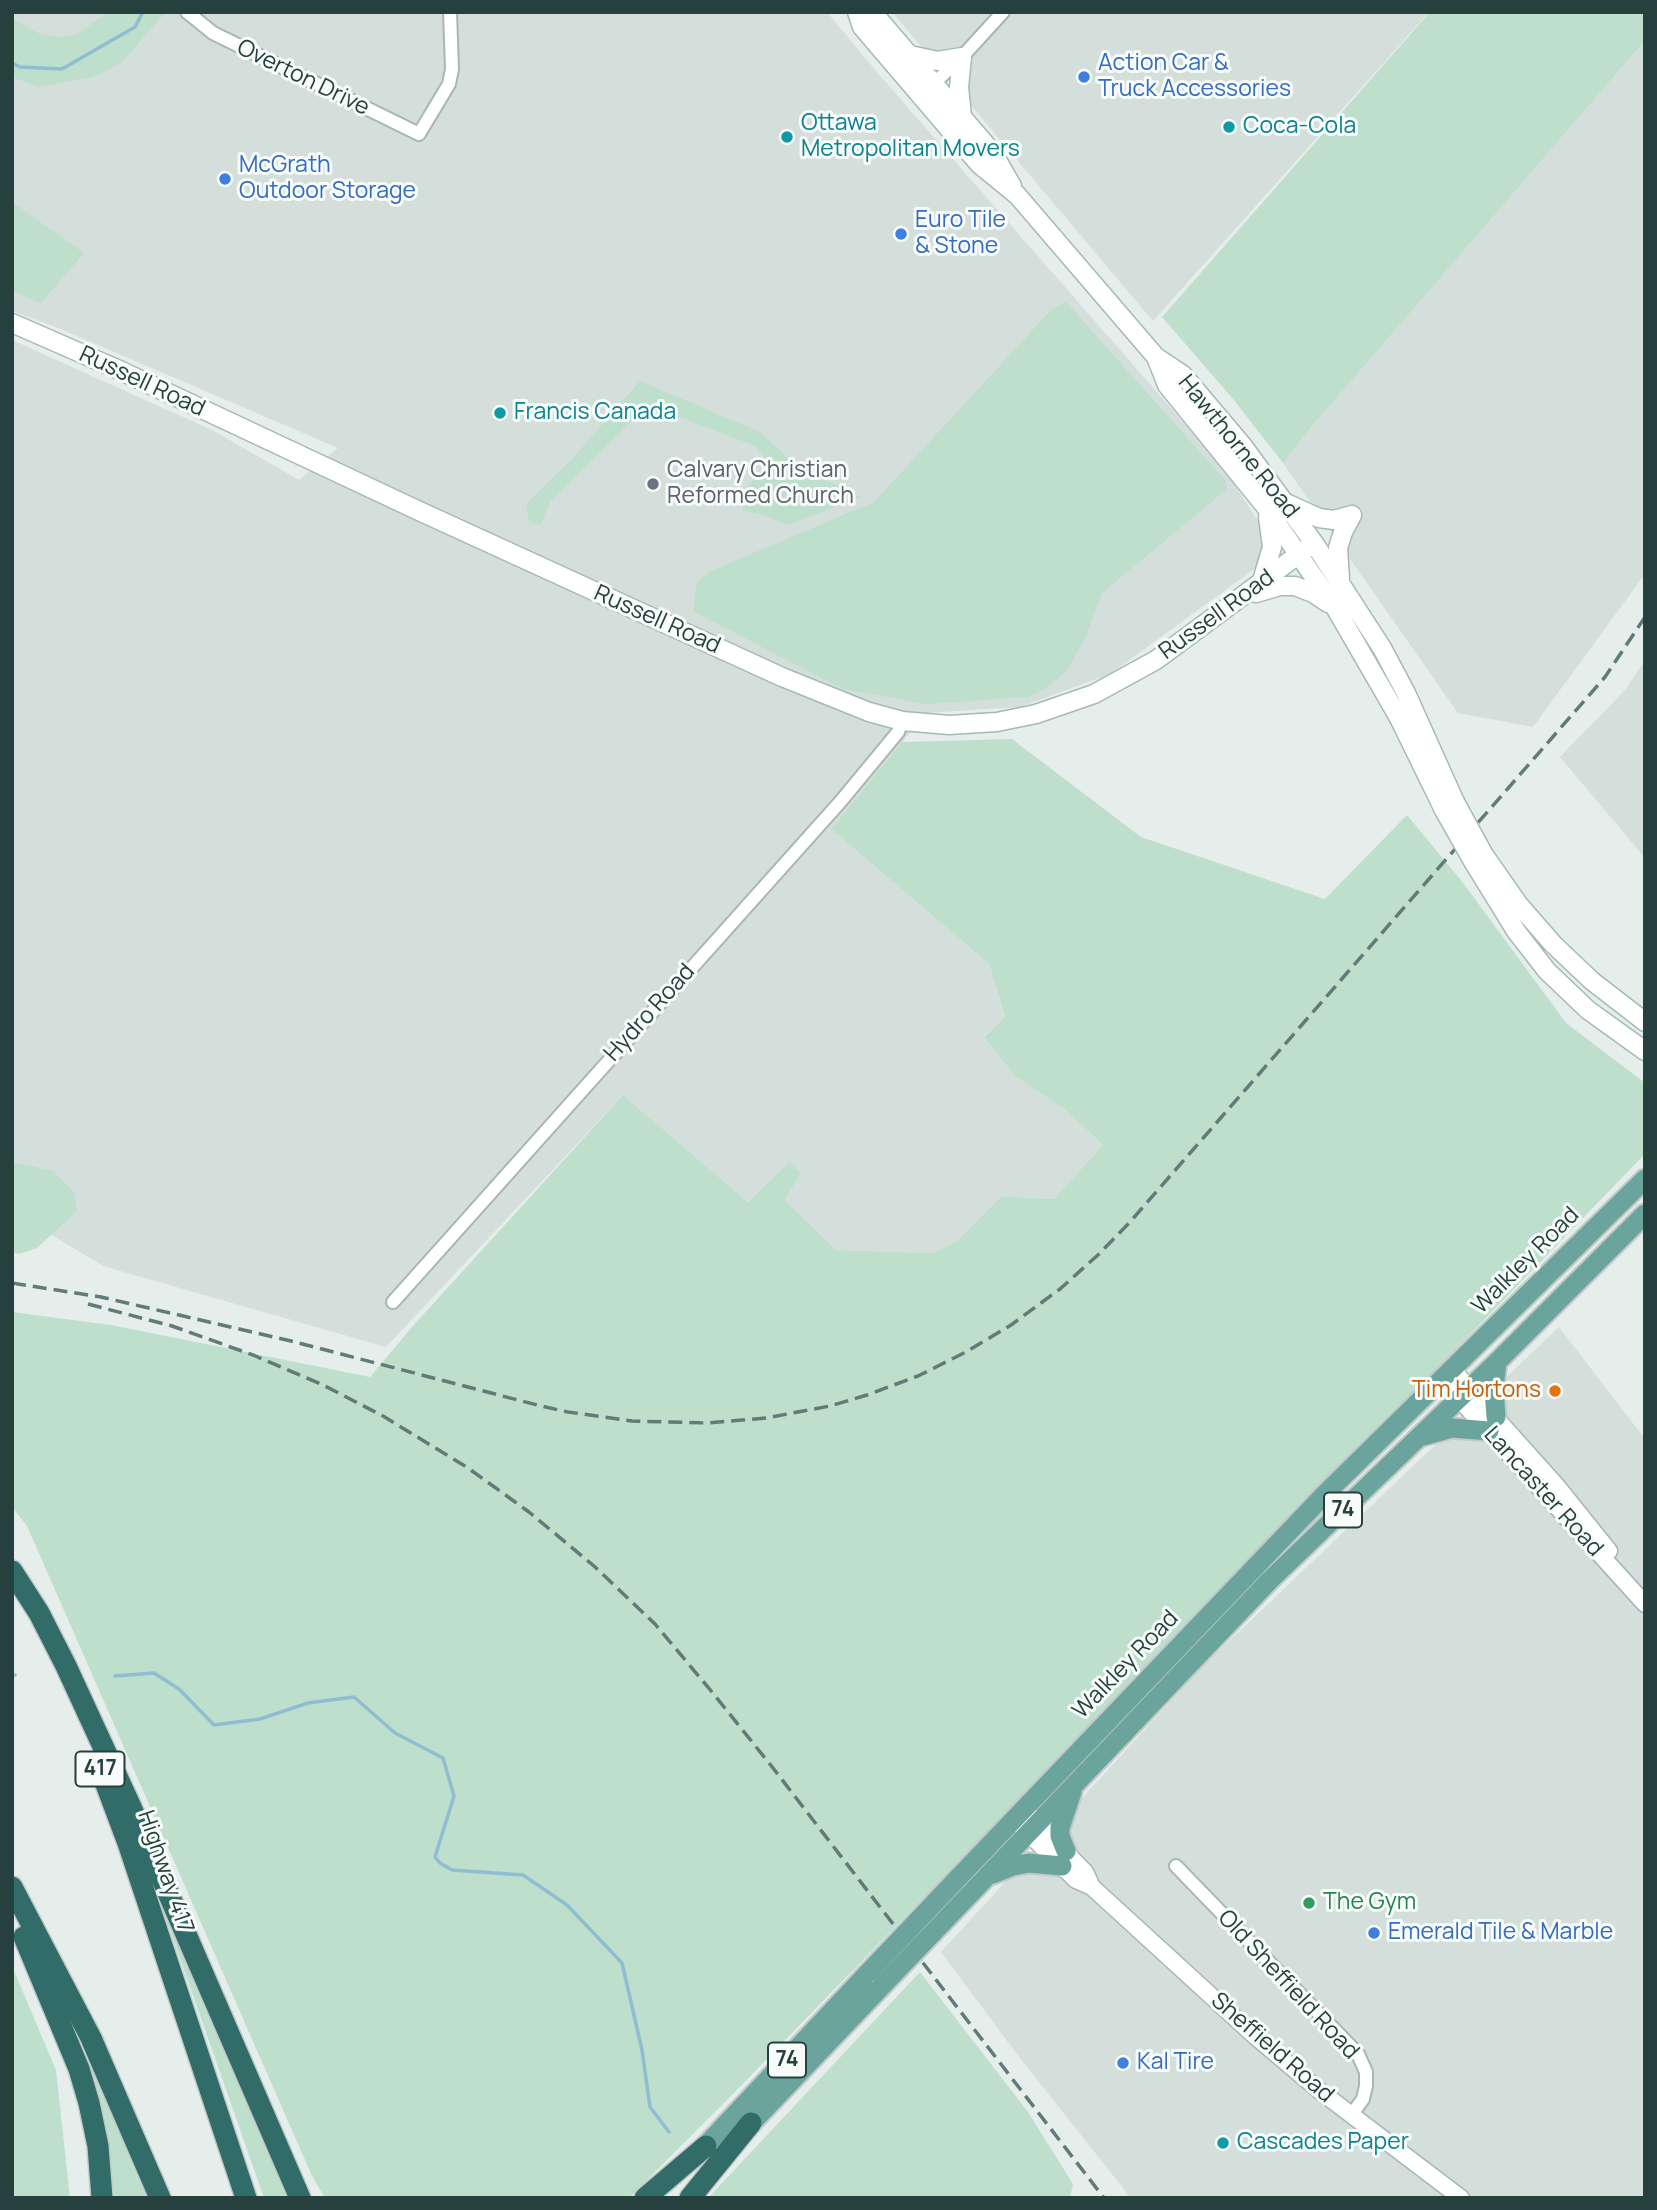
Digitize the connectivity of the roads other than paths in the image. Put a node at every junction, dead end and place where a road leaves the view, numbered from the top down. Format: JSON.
{"nodes":[{"id":1,"x":187,"y":12,"type":"edge"},
{"id":2,"x":450,"y":12,"type":"edge"},
{"id":3,"x":857,"y":12,"type":"edge"},
{"id":4,"x":868,"y":12,"type":"edge"},
{"id":5,"x":1003,"y":12,"type":"edge"},
{"id":6,"x":910,"y":55,"type":"junction"},
{"id":7,"x":962,"y":57,"type":"junction"},
{"id":8,"x":935,"y":84,"type":"junction"},
{"id":9,"x":920,"y":95,"type":"junction"},
{"id":10,"x":962,"y":116,"type":"junction"},
{"id":11,"x":1017,"y":195,"type":"junction"},
{"id":12,"x":12,"y":323,"type":"edge"},
{"id":13,"x":1156,"y":356,"type":"junction"},
{"id":14,"x":1285,"y":502,"type":"junction"},
{"id":15,"x":1265,"y":506,"type":"junction"},
{"id":16,"x":1314,"y":543,"type":"junction"},
{"id":17,"x":1298,"y":555,"type":"junction"},
{"id":18,"x":1261,"y":584,"type":"junction"},
{"id":19,"x":1341,"y":585,"type":"junction"},
{"id":20,"x":1243,"y":597,"type":"junction"},
{"id":21,"x":1336,"y":609,"type":"junction"},
{"id":22,"x":902,"y":721,"type":"junction"},
{"id":23,"x":1449,"y":806,"type":"junction"},
{"id":24,"x":1479,"y":859,"type":"junction"},
{"id":25,"x":1645,"y":1022,"type":"edge"},
{"id":26,"x":1645,"y":1051,"type":"edge"},
{"id":27,"x":1645,"y":1179,"type":"edge"},
{"id":28,"x":1645,"y":1214,"type":"edge"},
{"id":29,"x":393,"y":1302,"type":"dead end"},
{"id":30,"x":1497,"y":1362,"type":"junction"},
{"id":31,"x":1447,"y":1374,"type":"junction"},
{"id":32,"x":1464,"y":1392,"type":"junction"},
{"id":33,"x":1492,"y":1424,"type":"junction"},
{"id":34,"x":1418,"y":1438,"type":"junction"},
{"id":35,"x":1609,"y":1559,"type":"junction"},
{"id":36,"x":12,"y":1572,"type":"edge"},
{"id":37,"x":1645,"y":1597,"type":"edge"},
{"id":38,"x":1645,"y":1604,"type":"edge"},
{"id":39,"x":1075,"y":1783,"type":"junction"},
{"id":40,"x":1026,"y":1821,"type":"junction"},
{"id":41,"x":1064,"y":1859,"type":"junction"},
{"id":42,"x":1176,"y":1866,"type":"dead end"},
{"id":43,"x":977,"y":1886,"type":"junction"},
{"id":44,"x":12,"y":1887,"type":"edge"},
{"id":45,"x":12,"y":1913,"type":"edge"},
{"id":46,"x":874,"y":1981,"type":"junction"},
{"id":47,"x":1352,"y":2114,"type":"junction"},
{"id":48,"x":751,"y":2123,"type":"junction"},
{"id":49,"x":706,"y":2146,"type":"junction"},
{"id":50,"x":102,"y":2198,"type":"edge"},
{"id":51,"x":160,"y":2198,"type":"edge"},
{"id":52,"x":246,"y":2198,"type":"edge"},
{"id":53,"x":300,"y":2198,"type":"edge"},
{"id":54,"x":645,"y":2198,"type":"edge"},
{"id":55,"x":657,"y":2198,"type":"edge"},
{"id":56,"x":681,"y":2198,"type":"edge"},
{"id":57,"x":690,"y":2198,"type":"edge"},
{"id":58,"x":1461,"y":2198,"type":"edge"}],
"edges":[{"from":1,"to":2,"type":"street","name":"Overton Drive"},
{"from":3,"to":9,"type":"main road","name":"Hawthorne Road"},
{"from":4,"to":6,"type":"main road","name":"Hawthorne Road"},
{"from":5,"to":7,"type":"street"},
{"from":6,"to":7,"type":"main road"},
{"from":6,"to":8,"type":"main road","name":"Hawthorne Road"},
{"from":7,"to":8,"type":"street"},
{"from":7,"to":10,"type":"main road"},
{"from":8,"to":9,"type":"street"},
{"from":8,"to":10,"type":"main road","name":"Hawthorne Road"},
{"from":9,"to":11,"type":"main road","name":"Hawthorne Road"},
{"from":10,"to":11,"type":"main road","name":"Hawthorne Road"},
{"from":11,"to":13,"type":"main road","name":"Hawthorne Road"},
{"from":12,"to":22,"type":"main road","name":"Russell Road"},
{"from":13,"to":14,"type":"main road","name":"Hawthorne Road"},
{"from":13,"to":15,"type":"main road","name":"Hawthorne Road"},
{"from":14,"to":16,"type":"main road","name":"Hawthorne Road"},
{"from":14,"to":19,"type":"main road"},
{"from":15,"to":17,"type":"main road","name":"Hawthorne Road"},
{"from":15,"to":18,"type":"main road"},
{"from":16,"to":17,"type":"main road","name":"Russell Road"},
{"from":16,"to":19,"type":"main road","name":"Russell Road"},
{"from":17,"to":18,"type":"main road","name":"Russell Road"},
{"from":17,"to":21,"type":"main road","name":"Russell Road"},
{"from":18,"to":20,"type":"main road","name":"Russell Road"},
{"from":19,"to":23,"type":"main road","name":"Russell Road"},
{"from":20,"to":21,"type":"main road"},
{"from":20,"to":22,"type":"main road","name":"Russell Road"},
{"from":21,"to":23,"type":"main road","name":"Russell Road"},
{"from":22,"to":29,"type":"street","name":"Hydro Road"},
{"from":23,"to":24,"type":"main road","name":"Russell Road","bridge":true},
{"from":24,"to":25,"type":"main road","name":"Russell Road"},
{"from":24,"to":26,"type":"main road","name":"Russell Road"},
{"from":27,"to":31,"type":"main road","name":"Walkley Road","number":"74"},
{"from":28,"to":30,"type":"main road","name":"Walkley Road","number":"74"},
{"from":30,"to":32,"type":"main road","name":"Walkley Road","number":"74"},
{"from":30,"to":33,"type":"main road"},
{"from":31,"to":32,"type":"street","name":"Lancaster Road"},
{"from":31,"to":40,"type":"main road","name":"Walkley Road","number":"74"},
{"from":32,"to":33,"type":"street","name":"Lancaster Road"},
{"from":32,"to":34,"type":"main road","name":"Walkley Road","number":"74"},
{"from":33,"to":34,"type":"main road"},
{"from":33,"to":35,"type":"street","name":"Lancaster Road"},
{"from":34,"to":39,"type":"main road","name":"Walkley Road","number":"74"},
{"from":35,"to":37,"type":"street","name":"Lancaster Road"},
{"from":35,"to":38,"type":"street","name":"Lancaster Road"},
{"from":36,"to":52,"type":"highway","name":"Highway 417","number":"417"},
{"from":36,"to":53,"type":"highway"},
{"from":39,"to":40,"type":"main road","name":"Walkley Road","number":"74"},
{"from":39,"to":41,"type":"main road"},
{"from":40,"to":41,"type":"street","name":"Sheffield Road"},
{"from":40,"to":43,"type":"main road","name":"Walkley Road","number":"74"},
{"from":40,"to":46,"type":"main road","name":"Walkley Road","number":"74","bridge":true},
{"from":41,"to":43,"type":"main road"},
{"from":41,"to":47,"type":"street","name":"Sheffield Road"},
{"from":42,"to":47,"type":"street","name":"Old Sheffield Road"},
{"from":43,"to":46,"type":"main road","name":"Walkley Road","number":"74","bridge":true},
{"from":44,"to":51,"type":"highway"},
{"from":45,"to":50,"type":"highway"},
{"from":46,"to":48,"type":"main road","name":"Walkley Road","number":"74"},
{"from":46,"to":49,"type":"main road","name":"Walkley Road","number":"74"},
{"from":47,"to":58,"type":"street","name":"Sheffield Road"},
{"from":48,"to":56,"type":"main road","name":"Walkley Road","number":"74"},
{"from":48,"to":57,"type":"highway"},
{"from":49,"to":54,"type":"highway"},
{"from":49,"to":55,"type":"main road","name":"Walkley Road","number":"74"}]}
